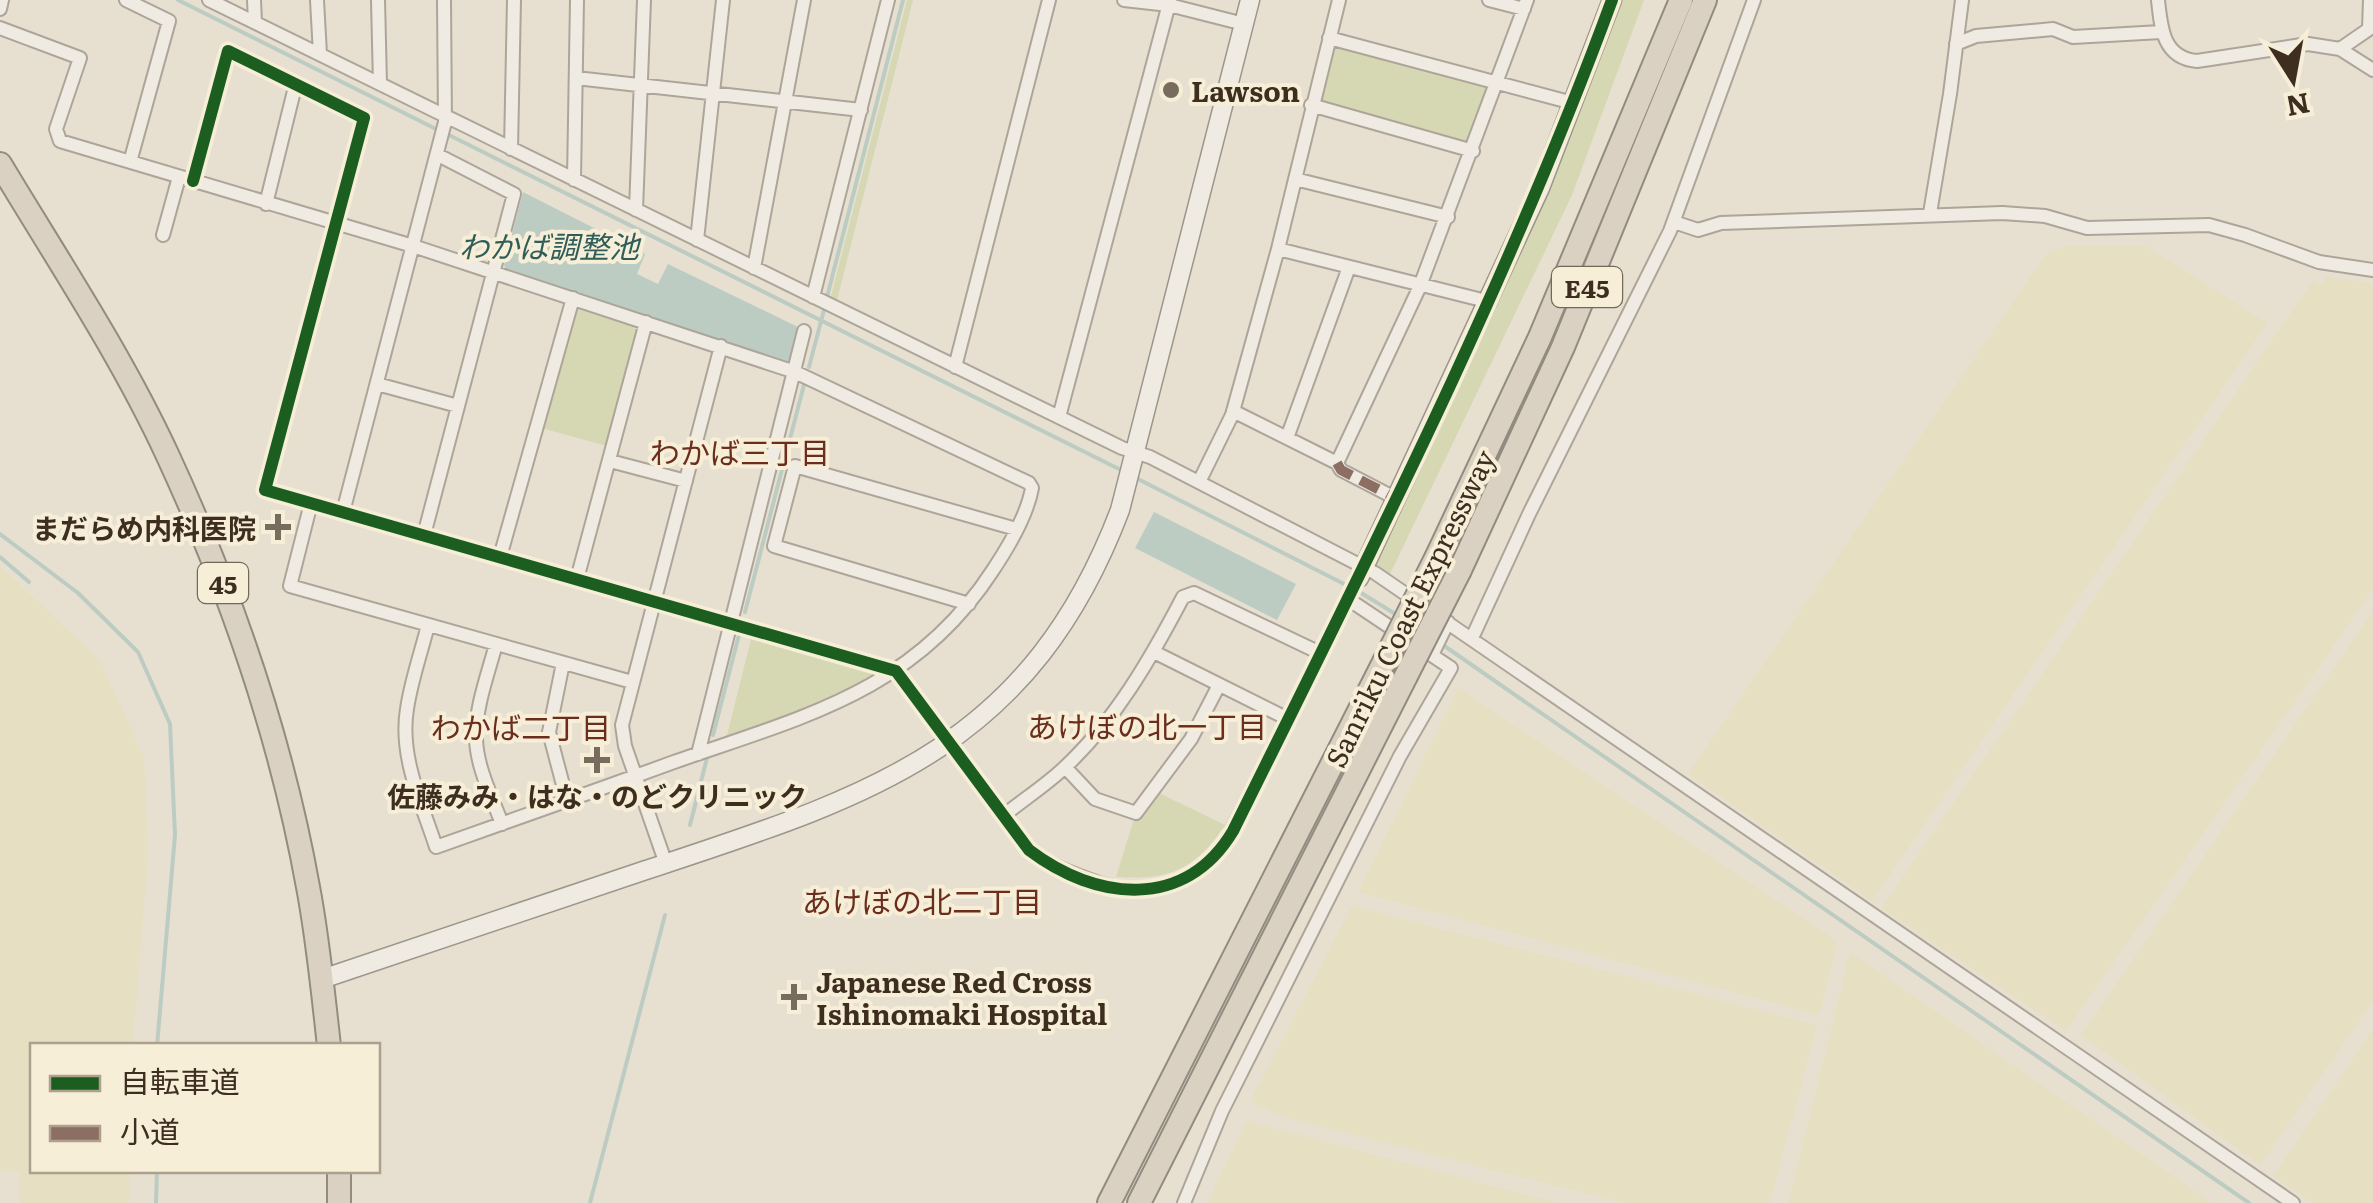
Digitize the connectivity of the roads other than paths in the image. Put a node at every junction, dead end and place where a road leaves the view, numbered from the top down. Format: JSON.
{"nodes":[{"id":1,"x":2,"y":0,"type":"edge"},
{"id":2,"x":126,"y":0,"type":"edge"},
{"id":3,"x":209,"y":0,"type":"edge"},
{"id":4,"x":254,"y":0,"type":"edge"},
{"id":5,"x":317,"y":0,"type":"edge"},
{"id":6,"x":378,"y":0,"type":"edge"},
{"id":7,"x":444,"y":0,"type":"edge"},
{"id":8,"x":514,"y":0,"type":"edge"},
{"id":9,"x":577,"y":0,"type":"edge"},
{"id":10,"x":644,"y":0,"type":"edge"},
{"id":11,"x":723,"y":0,"type":"edge"},
{"id":12,"x":804,"y":0,"type":"edge"},
{"id":13,"x":888,"y":0,"type":"edge"},
{"id":14,"x":1050,"y":0,"type":"edge"},
{"id":15,"x":1124,"y":0,"type":"edge"},
{"id":16,"x":1250,"y":0,"type":"edge"},
{"id":17,"x":1339,"y":0,"type":"edge"},
{"id":18,"x":1490,"y":0,"type":"edge"},
{"id":19,"x":1612,"y":0,"type":"edge"},
{"id":20,"x":1681,"y":0,"type":"edge"},
{"id":21,"x":1705,"y":0,"type":"edge"},
{"id":22,"x":1754,"y":0,"type":"edge"},
{"id":23,"x":1962,"y":0,"type":"edge"},
{"id":24,"x":2158,"y":0,"type":"edge"},
{"id":25,"x":2370,"y":0,"type":"edge"},
{"id":26,"x":1170,"y":2,"type":"edge"},
{"id":27,"x":1525,"y":5,"type":"edge"},
{"id":28,"x":0,"y":9,"type":"edge"},
{"id":29,"x":256,"y":22,"type":"junction"},
{"id":30,"x":1244,"y":24,"type":"junction"},
{"id":31,"x":0,"y":28,"type":"edge"},
{"id":32,"x":2161,"y":32,"type":"junction"},
{"id":33,"x":1329,"y":38,"type":"junction"},
{"id":34,"x":1956,"y":44,"type":"junction"},
{"id":35,"x":2340,"y":49,"type":"junction"},
{"id":36,"x":320,"y":54,"type":"junction"},
{"id":37,"x":2373,"y":70,"type":"edge"},
{"id":38,"x":576,"y":78,"type":"junction"},
{"id":39,"x":296,"y":83,"type":"junction"},
{"id":40,"x":1498,"y":83,"type":"junction"},
{"id":41,"x":380,"y":84,"type":"junction"},
{"id":42,"x":639,"y":84,"type":"junction"},
{"id":43,"x":713,"y":93,"type":"junction"},
{"id":44,"x":786,"y":100,"type":"junction"},
{"id":45,"x":1573,"y":103,"type":"junction"},
{"id":46,"x":1311,"y":105,"type":"junction"},
{"id":47,"x":861,"y":110,"type":"junction"},
{"id":48,"x":445,"y":119,"type":"junction"},
{"id":49,"x":439,"y":149,"type":"junction"},
{"id":50,"x":511,"y":149,"type":"junction"},
{"id":51,"x":1473,"y":151,"type":"junction"},
{"id":52,"x":130,"y":162,"type":"junction"},
{"id":53,"x":0,"y":164,"type":"edge"},
{"id":54,"x":178,"y":177,"type":"junction"},
{"id":55,"x":1295,"y":179,"type":"junction"},
{"id":56,"x":574,"y":180,"type":"junction"},
{"id":57,"x":193,"y":181,"type":"junction"},
{"id":58,"x":266,"y":204,"type":"junction"},
{"id":59,"x":636,"y":210,"type":"junction"},
{"id":60,"x":1930,"y":213,"type":"junction"},
{"id":61,"x":1448,"y":218,"type":"junction"},
{"id":62,"x":1674,"y":222,"type":"junction"},
{"id":63,"x":335,"y":224,"type":"junction"},
{"id":64,"x":163,"y":235,"type":"dead end"},
{"id":65,"x":697,"y":240,"type":"junction"},
{"id":66,"x":413,"y":246,"type":"junction"},
{"id":67,"x":1278,"y":249,"type":"junction"},
{"id":68,"x":1350,"y":267,"type":"junction"},
{"id":69,"x":754,"y":268,"type":"junction"},
{"id":70,"x":2373,"y":270,"type":"edge"},
{"id":71,"x":494,"y":272,"type":"junction"},
{"id":72,"x":1420,"y":286,"type":"junction"},
{"id":73,"x":573,"y":298,"type":"junction"},
{"id":74,"x":813,"y":298,"type":"junction"},
{"id":75,"x":1490,"y":302,"type":"junction"},
{"id":76,"x":646,"y":322,"type":"junction"},
{"id":77,"x":804,"y":331,"type":"dead end"},
{"id":78,"x":721,"y":346,"type":"junction"},
{"id":79,"x":956,"y":366,"type":"junction"},
{"id":80,"x":796,"y":372,"type":"junction"},
{"id":81,"x":377,"y":384,"type":"junction"},
{"id":82,"x":458,"y":406,"type":"junction"},
{"id":83,"x":1233,"y":412,"type":"junction"},
{"id":84,"x":1060,"y":417,"type":"junction"},
{"id":85,"x":1287,"y":438,"type":"junction"},
{"id":86,"x":610,"y":460,"type":"junction"},
{"id":87,"x":1133,"y":460,"type":"junction"},
{"id":88,"x":1338,"y":464,"type":"junction"},
{"id":89,"x":686,"y":480,"type":"junction"},
{"id":90,"x":1198,"y":482,"type":"junction"},
{"id":91,"x":1396,"y":498,"type":"junction"},
{"id":92,"x":311,"y":504,"type":"junction"},
{"id":93,"x":342,"y":512,"type":"junction"},
{"id":94,"x":1016,"y":529,"type":"junction"},
{"id":95,"x":424,"y":536,"type":"junction"},
{"id":96,"x":500,"y":557,"type":"junction"},
{"id":97,"x":577,"y":579,"type":"junction"},
{"id":98,"x":1356,"y":584,"type":"junction"},
{"id":99,"x":654,"y":601,"type":"junction"},
{"id":100,"x":969,"y":604,"type":"junction"},
{"id":101,"x":730,"y":622,"type":"junction"},
{"id":102,"x":1448,"y":622,"type":"junction"},
{"id":103,"x":428,"y":625,"type":"junction"},
{"id":104,"x":1472,"y":638,"type":"junction"},
{"id":105,"x":496,"y":644,"type":"junction"},
{"id":106,"x":1154,"y":652,"type":"junction"},
{"id":107,"x":1320,"y":653,"type":"junction"},
{"id":108,"x":1432,"y":655,"type":"junction"},
{"id":109,"x":563,"y":663,"type":"junction"},
{"id":110,"x":896,"y":671,"type":"junction"},
{"id":111,"x":632,"y":682,"type":"junction"},
{"id":112,"x":1219,"y":685,"type":"junction"},
{"id":113,"x":1288,"y":719,"type":"junction"},
{"id":114,"x":950,"y":742,"type":"junction"},
{"id":115,"x":698,"y":754,"type":"junction"},
{"id":116,"x":1065,"y":768,"type":"junction"},
{"id":117,"x":635,"y":776,"type":"junction"},
{"id":118,"x":567,"y":800,"type":"junction"},
{"id":119,"x":1003,"y":816,"type":"junction"},
{"id":120,"x":502,"y":824,"type":"junction"},
{"id":121,"x":666,"y":864,"type":"junction"},
{"id":122,"x":322,"y":979,"type":"junction"},
{"id":123,"x":1231,"y":1022,"type":"junction"},
{"id":124,"x":329,"y":1043,"type":"edge"},
{"id":125,"x":338,"y":1173,"type":"edge"},
{"id":126,"x":339,"y":1203,"type":"edge"},
{"id":127,"x":1107,"y":1203,"type":"edge"},
{"id":128,"x":1139,"y":1203,"type":"edge"},
{"id":129,"x":1150,"y":1203,"type":"edge"},
{"id":130,"x":1184,"y":1203,"type":"edge"},
{"id":131,"x":2293,"y":1203,"type":"edge"}],
"edges":[{"from":1,"to":28,"type":"street"},
{"from":2,"to":52,"type":"street"},
{"from":3,"to":29,"type":"street"},
{"from":4,"to":29,"type":"street"},
{"from":5,"to":36,"type":"street"},
{"from":6,"to":41,"type":"street"},
{"from":7,"to":48,"type":"street"},
{"from":8,"to":50,"type":"street"},
{"from":9,"to":38,"type":"street"},
{"from":10,"to":42,"type":"street"},
{"from":11,"to":43,"type":"street"},
{"from":12,"to":44,"type":"street"},
{"from":13,"to":47,"type":"street"},
{"from":14,"to":79,"type":"street"},
{"from":15,"to":26,"type":"street"},
{"from":16,"to":30,"type":"street"},
{"from":17,"to":33,"type":"street"},
{"from":18,"to":27,"type":"street"},
{"from":19,"to":45,"type":"street"},
{"from":20,"to":127,"type":"highway","name":"Sanriku Coast Expressway","number":"E45","bridge":true},
{"from":21,"to":123,"type":"highway","name":"Sanriku Coast Expressway","number":"E45","bridge":true},
{"from":22,"to":62,"type":"street"},
{"from":23,"to":34,"type":"street"},
{"from":24,"to":32,"type":"street"},
{"from":25,"to":35,"type":"street"},
{"from":26,"to":30,"type":"street"},
{"from":26,"to":84,"type":"street"},
{"from":27,"to":40,"type":"street"},
{"from":29,"to":36,"type":"street"},
{"from":30,"to":87,"type":"street"},
{"from":31,"to":52,"type":"street"},
{"from":32,"to":34,"type":"street"},
{"from":32,"to":35,"type":"street"},
{"from":33,"to":40,"type":"street"},
{"from":33,"to":46,"type":"street"},
{"from":34,"to":60,"type":"street"},
{"from":35,"to":37,"type":"street"},
{"from":36,"to":41,"type":"street"},
{"from":38,"to":42,"type":"street"},
{"from":38,"to":56,"type":"street"},
{"from":39,"to":57,"type":"street"},
{"from":39,"to":58,"type":"street"},
{"from":39,"to":63,"type":"street"},
{"from":40,"to":45,"type":"street"},
{"from":40,"to":51,"type":"street"},
{"from":41,"to":48,"type":"street"},
{"from":42,"to":43,"type":"street"},
{"from":42,"to":59,"type":"street"},
{"from":43,"to":44,"type":"street"},
{"from":43,"to":65,"type":"street"},
{"from":44,"to":47,"type":"street"},
{"from":44,"to":69,"type":"street"},
{"from":45,"to":75,"type":"street"},
{"from":46,"to":51,"type":"street"},
{"from":46,"to":55,"type":"street"},
{"from":47,"to":74,"type":"street"},
{"from":48,"to":49,"type":"street"},
{"from":48,"to":50,"type":"street"},
{"from":49,"to":66,"type":"street"},
{"from":49,"to":71,"type":"street"},
{"from":50,"to":56,"type":"street"},
{"from":51,"to":61,"type":"street"},
{"from":52,"to":54,"type":"street"},
{"from":53,"to":122,"type":"highway","number":"45"},
{"from":54,"to":57,"type":"street"},
{"from":54,"to":64,"type":"street"},
{"from":55,"to":61,"type":"street"},
{"from":55,"to":67,"type":"street"},
{"from":56,"to":59,"type":"street"},
{"from":57,"to":58,"type":"street"},
{"from":58,"to":63,"type":"street"},
{"from":59,"to":65,"type":"street"},
{"from":60,"to":62,"type":"street"},
{"from":60,"to":70,"type":"street"},
{"from":61,"to":72,"type":"street"},
{"from":62,"to":104,"type":"street"},
{"from":63,"to":66,"type":"street"},
{"from":63,"to":92,"type":"street"},
{"from":65,"to":69,"type":"street"},
{"from":66,"to":71,"type":"street"},
{"from":66,"to":81,"type":"street"},
{"from":67,"to":68,"type":"street"},
{"from":67,"to":83,"type":"street"},
{"from":68,"to":72,"type":"street"},
{"from":68,"to":85,"type":"street"},
{"from":69,"to":74,"type":"street"},
{"from":71,"to":73,"type":"street"},
{"from":71,"to":82,"type":"street"},
{"from":72,"to":75,"type":"street"},
{"from":72,"to":88,"type":"street"},
{"from":73,"to":76,"type":"street"},
{"from":73,"to":96,"type":"street"},
{"from":74,"to":79,"type":"street"},
{"from":75,"to":91,"type":"street"},
{"from":76,"to":78,"type":"street"},
{"from":76,"to":86,"type":"street"},
{"from":77,"to":80,"type":"street"},
{"from":78,"to":80,"type":"street"},
{"from":78,"to":89,"type":"street"},
{"from":79,"to":84,"type":"street"},
{"from":80,"to":94,"type":"street"},
{"from":80,"to":101,"type":"street"},
{"from":81,"to":82,"type":"street"},
{"from":81,"to":93,"type":"street"},
{"from":82,"to":95,"type":"street"},
{"from":83,"to":85,"type":"street"},
{"from":83,"to":90,"type":"street"},
{"from":84,"to":87,"type":"street"},
{"from":85,"to":88,"type":"street"},
{"from":86,"to":89,"type":"street"},
{"from":86,"to":97,"type":"street"},
{"from":87,"to":90,"type":"street"},
{"from":87,"to":114,"type":"street"},
{"from":88,"to":91,"type":"street"},
{"from":89,"to":99,"type":"street"},
{"from":90,"to":98,"type":"street"},
{"from":91,"to":98,"type":"street"},
{"from":92,"to":93,"type":"street"},
{"from":92,"to":103,"type":"street"},
{"from":93,"to":95,"type":"street"},
{"from":94,"to":100,"type":"street"},
{"from":94,"to":100,"type":"street"},
{"from":95,"to":96,"type":"street"},
{"from":96,"to":97,"type":"street"},
{"from":97,"to":99,"type":"street"},
{"from":98,"to":102,"type":"street"},
{"from":98,"to":107,"type":"street"},
{"from":98,"to":108,"type":"street"},
{"from":99,"to":101,"type":"street"},
{"from":99,"to":111,"type":"street"},
{"from":100,"to":110,"type":"street"},
{"from":101,"to":110,"type":"street"},
{"from":101,"to":115,"type":"street"},
{"from":102,"to":104,"type":"street"},
{"from":102,"to":108,"type":"street"},
{"from":103,"to":105,"type":"street"},
{"from":103,"to":120,"type":"street"},
{"from":104,"to":131,"type":"street"},
{"from":105,"to":109,"type":"street"},
{"from":105,"to":120,"type":"street"},
{"from":106,"to":107,"type":"street"},
{"from":106,"to":112,"type":"street"},
{"from":106,"to":116,"type":"street"},
{"from":107,"to":113,"type":"street"},
{"from":108,"to":130,"type":"street"},
{"from":109,"to":111,"type":"street"},
{"from":109,"to":118,"type":"street"},
{"from":110,"to":114,"type":"street"},
{"from":110,"to":115,"type":"street"},
{"from":111,"to":117,"type":"street"},
{"from":112,"to":113,"type":"street"},
{"from":112,"to":116,"type":"street"},
{"from":113,"to":119,"type":"street"},
{"from":114,"to":119,"type":"street"},
{"from":114,"to":121,"type":"street"},
{"from":115,"to":117,"type":"street"},
{"from":116,"to":119,"type":"street"},
{"from":117,"to":118,"type":"street"},
{"from":117,"to":121,"type":"street"},
{"from":118,"to":120,"type":"street"},
{"from":121,"to":122,"type":"street"},
{"from":122,"to":124,"type":"highway","number":"45"},
{"from":123,"to":128,"type":"highway","name":"Sanriku Coast Expressway","number":"E45"},
{"from":123,"to":129,"type":"highway"},
{"from":125,"to":126,"type":"highway"}]}
